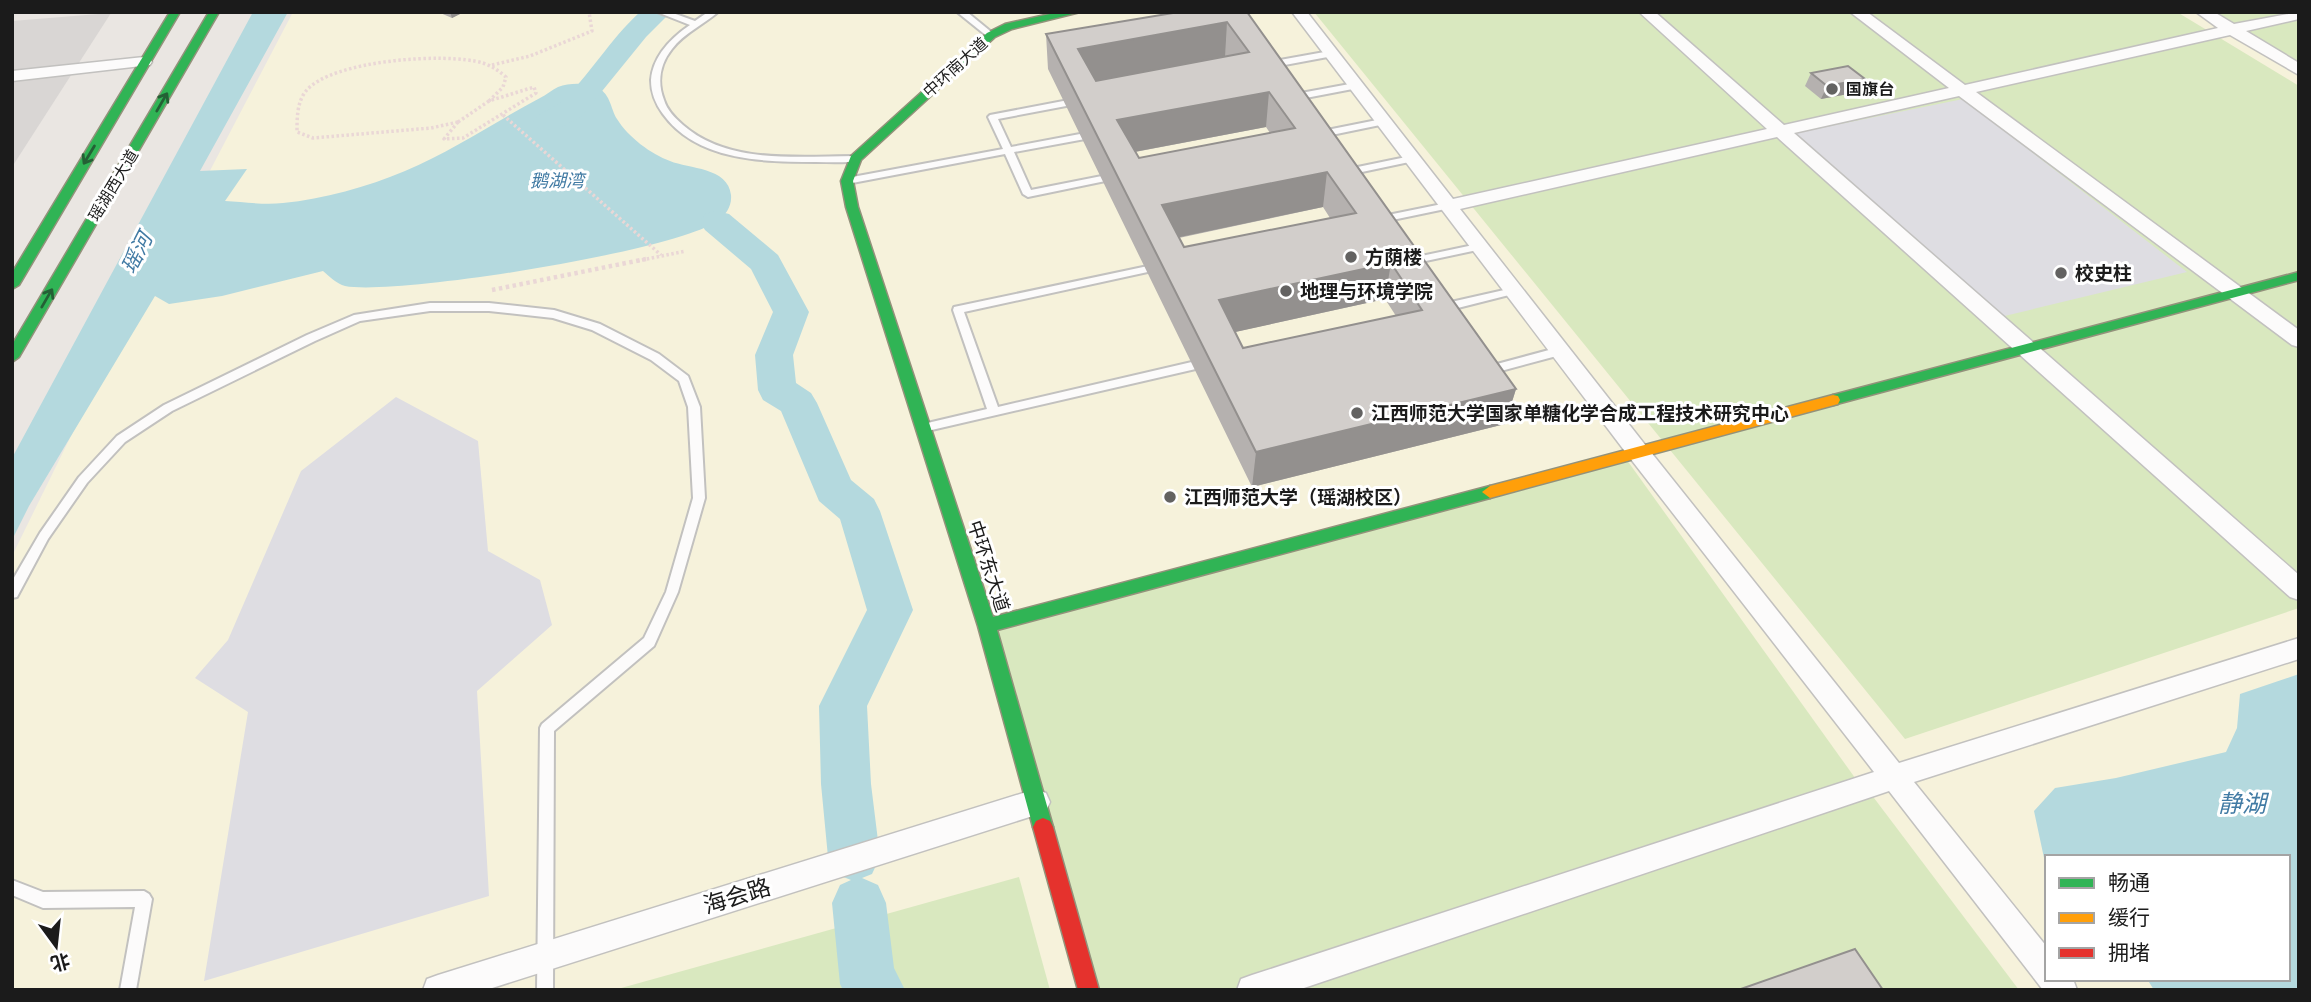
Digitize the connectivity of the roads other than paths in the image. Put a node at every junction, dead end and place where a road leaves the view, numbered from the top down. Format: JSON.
{"nodes":[{"id":1,"x":175,"y":12,"type":"edge"},
{"id":2,"x":214,"y":12,"type":"edge"},
{"id":3,"x":662,"y":12,"type":"edge"},
{"id":4,"x":715,"y":12,"type":"edge"},
{"id":5,"x":961,"y":12,"type":"edge"},
{"id":6,"x":1075,"y":12,"type":"edge"},
{"id":7,"x":1299,"y":12,"type":"edge"},
{"id":8,"x":1646,"y":12,"type":"edge"},
{"id":9,"x":1857,"y":12,"type":"edge"},
{"id":10,"x":2203,"y":12,"type":"edge"},
{"id":11,"x":2297,"y":15,"type":"edge"},
{"id":12,"x":696,"y":24,"type":"junction"},
{"id":13,"x":2232,"y":30,"type":"junction"},
{"id":14,"x":991,"y":34,"type":"junction"},
{"id":15,"x":1330,"y":54,"type":"junction"},
{"id":16,"x":144,"y":62,"type":"junction"},
{"id":17,"x":1263,"y":66,"type":"edge"},
{"id":18,"x":2299,"y":70,"type":"edge"},
{"id":19,"x":12,"y":76,"type":"edge"},
{"id":20,"x":1355,"y":86,"type":"junction"},
{"id":21,"x":1961,"y":91,"type":"junction"},
{"id":22,"x":1088,"y":99,"type":"edge"},
{"id":23,"x":1275,"y":101,"type":"edge"},
{"id":24,"x":1382,"y":122,"type":"junction"},
{"id":25,"x":1779,"y":131,"type":"junction"},
{"id":26,"x":1102,"y":133,"type":"edge"},
{"id":27,"x":1301,"y":139,"type":"edge"},
{"id":28,"x":1008,"y":150,"type":"junction"},
{"id":29,"x":855,"y":159,"type":"junction"},
{"id":30,"x":1411,"y":159,"type":"junction"},
{"id":31,"x":1124,"y":174,"type":"edge"},
{"id":32,"x":1334,"y":175,"type":"edge"},
{"id":33,"x":847,"y":181,"type":"junction"},
{"id":34,"x":1447,"y":206,"type":"junction"},
{"id":35,"x":1365,"y":223,"type":"edge"},
{"id":36,"x":1478,"y":247,"type":"junction"},
{"id":37,"x":1175,"y":264,"type":"edge"},
{"id":38,"x":1396,"y":265,"type":"edge"},
{"id":39,"x":2299,"y":276,"type":"edge"},
{"id":40,"x":12,"y":285,"type":"edge"},
{"id":41,"x":1513,"y":291,"type":"junction"},
{"id":42,"x":2236,"y":293,"type":"junction"},
{"id":43,"x":1433,"y":310,"type":"edge"},
{"id":44,"x":2299,"y":340,"type":"edge"},
{"id":45,"x":2026,"y":347,"type":"junction"},
{"id":46,"x":1560,"y":351,"type":"junction"},
{"id":47,"x":12,"y":357,"type":"edge"},
{"id":48,"x":1220,"y":359,"type":"edge"},
{"id":49,"x":1471,"y":374,"type":"edge"},
{"id":50,"x":994,"y":412,"type":"junction"},
{"id":51,"x":923,"y":428,"type":"junction"},
{"id":52,"x":1638,"y":453,"type":"junction"},
{"id":53,"x":2299,"y":590,"type":"edge"},
{"id":54,"x":12,"y":593,"type":"edge"},
{"id":55,"x":987,"y":626,"type":"junction"},
{"id":56,"x":2299,"y":648,"type":"edge"},
{"id":57,"x":1894,"y":776,"type":"junction"},
{"id":58,"x":1036,"y":802,"type":"junction"},
{"id":59,"x":12,"y":887,"type":"edge"},
{"id":60,"x":545,"y":956,"type":"junction"},
{"id":61,"x":2045,"y":968,"type":"edge"},
{"id":62,"x":128,"y":990,"type":"edge"},
{"id":63,"x":438,"y":990,"type":"edge"},
{"id":64,"x":545,"y":990,"type":"edge"},
{"id":65,"x":1089,"y":990,"type":"edge"},
{"id":66,"x":1252,"y":990,"type":"edge"}],
"edges":[{"from":1,"to":16,"type":"street","name":"瑶湖西大道"},
{"from":47,"to":2,"type":"street","name":"瑶湖西大道","one_way":true},
{"from":3,"to":12,"type":"lane"},
{"from":4,"to":12,"type":"lane"},
{"from":5,"to":14,"type":"lane"},
{"from":6,"to":14,"type":"street","name":"中环南大道"},
{"from":7,"to":15,"type":"street"},
{"from":8,"to":25,"type":"street"},
{"from":9,"to":21,"type":"street"},
{"from":10,"to":13,"type":"street"},
{"from":11,"to":13,"type":"street"},
{"from":12,"to":29,"type":"lane"},
{"from":13,"to":18,"type":"street"},
{"from":13,"to":21,"type":"street"},
{"from":14,"to":29,"type":"street","name":"中环南大道"},
{"from":15,"to":17,"type":"lane"},
{"from":15,"to":20,"type":"street"},
{"from":16,"to":19,"type":"street"},
{"from":16,"to":40,"type":"street","name":"瑶湖西大道","one_way":true},
{"from":20,"to":23,"type":"lane"},
{"from":20,"to":24,"type":"street"},
{"from":21,"to":25,"type":"street"},
{"from":21,"to":42,"type":"street"},
{"from":22,"to":28,"type":"lane"},
{"from":24,"to":27,"type":"lane"},
{"from":24,"to":30,"type":"street"},
{"from":25,"to":34,"type":"street"},
{"from":25,"to":45,"type":"street"},
{"from":26,"to":28,"type":"lane"},
{"from":28,"to":31,"type":"lane"},
{"from":28,"to":33,"type":"lane"},
{"from":29,"to":33,"type":"street"},
{"from":30,"to":32,"type":"lane"},
{"from":30,"to":34,"type":"street"},
{"from":33,"to":51,"type":"street","name":"中环东大道"},
{"from":34,"to":35,"type":"lane"},
{"from":34,"to":36,"type":"street"},
{"from":36,"to":38,"type":"lane"},
{"from":36,"to":41,"type":"street"},
{"from":37,"to":50,"type":"lane"},
{"from":39,"to":42,"type":"street"},
{"from":41,"to":43,"type":"lane"},
{"from":41,"to":46,"type":"street"},
{"from":42,"to":44,"type":"street"},
{"from":42,"to":45,"type":"street"},
{"from":45,"to":52,"type":"street"},
{"from":45,"to":53,"type":"street"},
{"from":46,"to":49,"type":"lane"},
{"from":46,"to":52,"type":"street"},
{"from":48,"to":50,"type":"lane"},
{"from":50,"to":51,"type":"lane"},
{"from":51,"to":55,"type":"street","name":"中环东大道"},
{"from":52,"to":55,"type":"street"},
{"from":52,"to":57,"type":"street"},
{"from":54,"to":60,"type":"lane"},
{"from":55,"to":58,"type":"street","name":"中环东大道"},
{"from":56,"to":57,"type":"street"},
{"from":57,"to":61,"type":"street"},
{"from":57,"to":66,"type":"street"},
{"from":58,"to":60,"type":"street","name":"海会路"},
{"from":58,"to":65,"type":"street","name":"中环东大道"},
{"from":59,"to":62,"type":"lane"},
{"from":60,"to":63,"type":"street","name":"海会路"},
{"from":60,"to":64,"type":"lane"}]}
